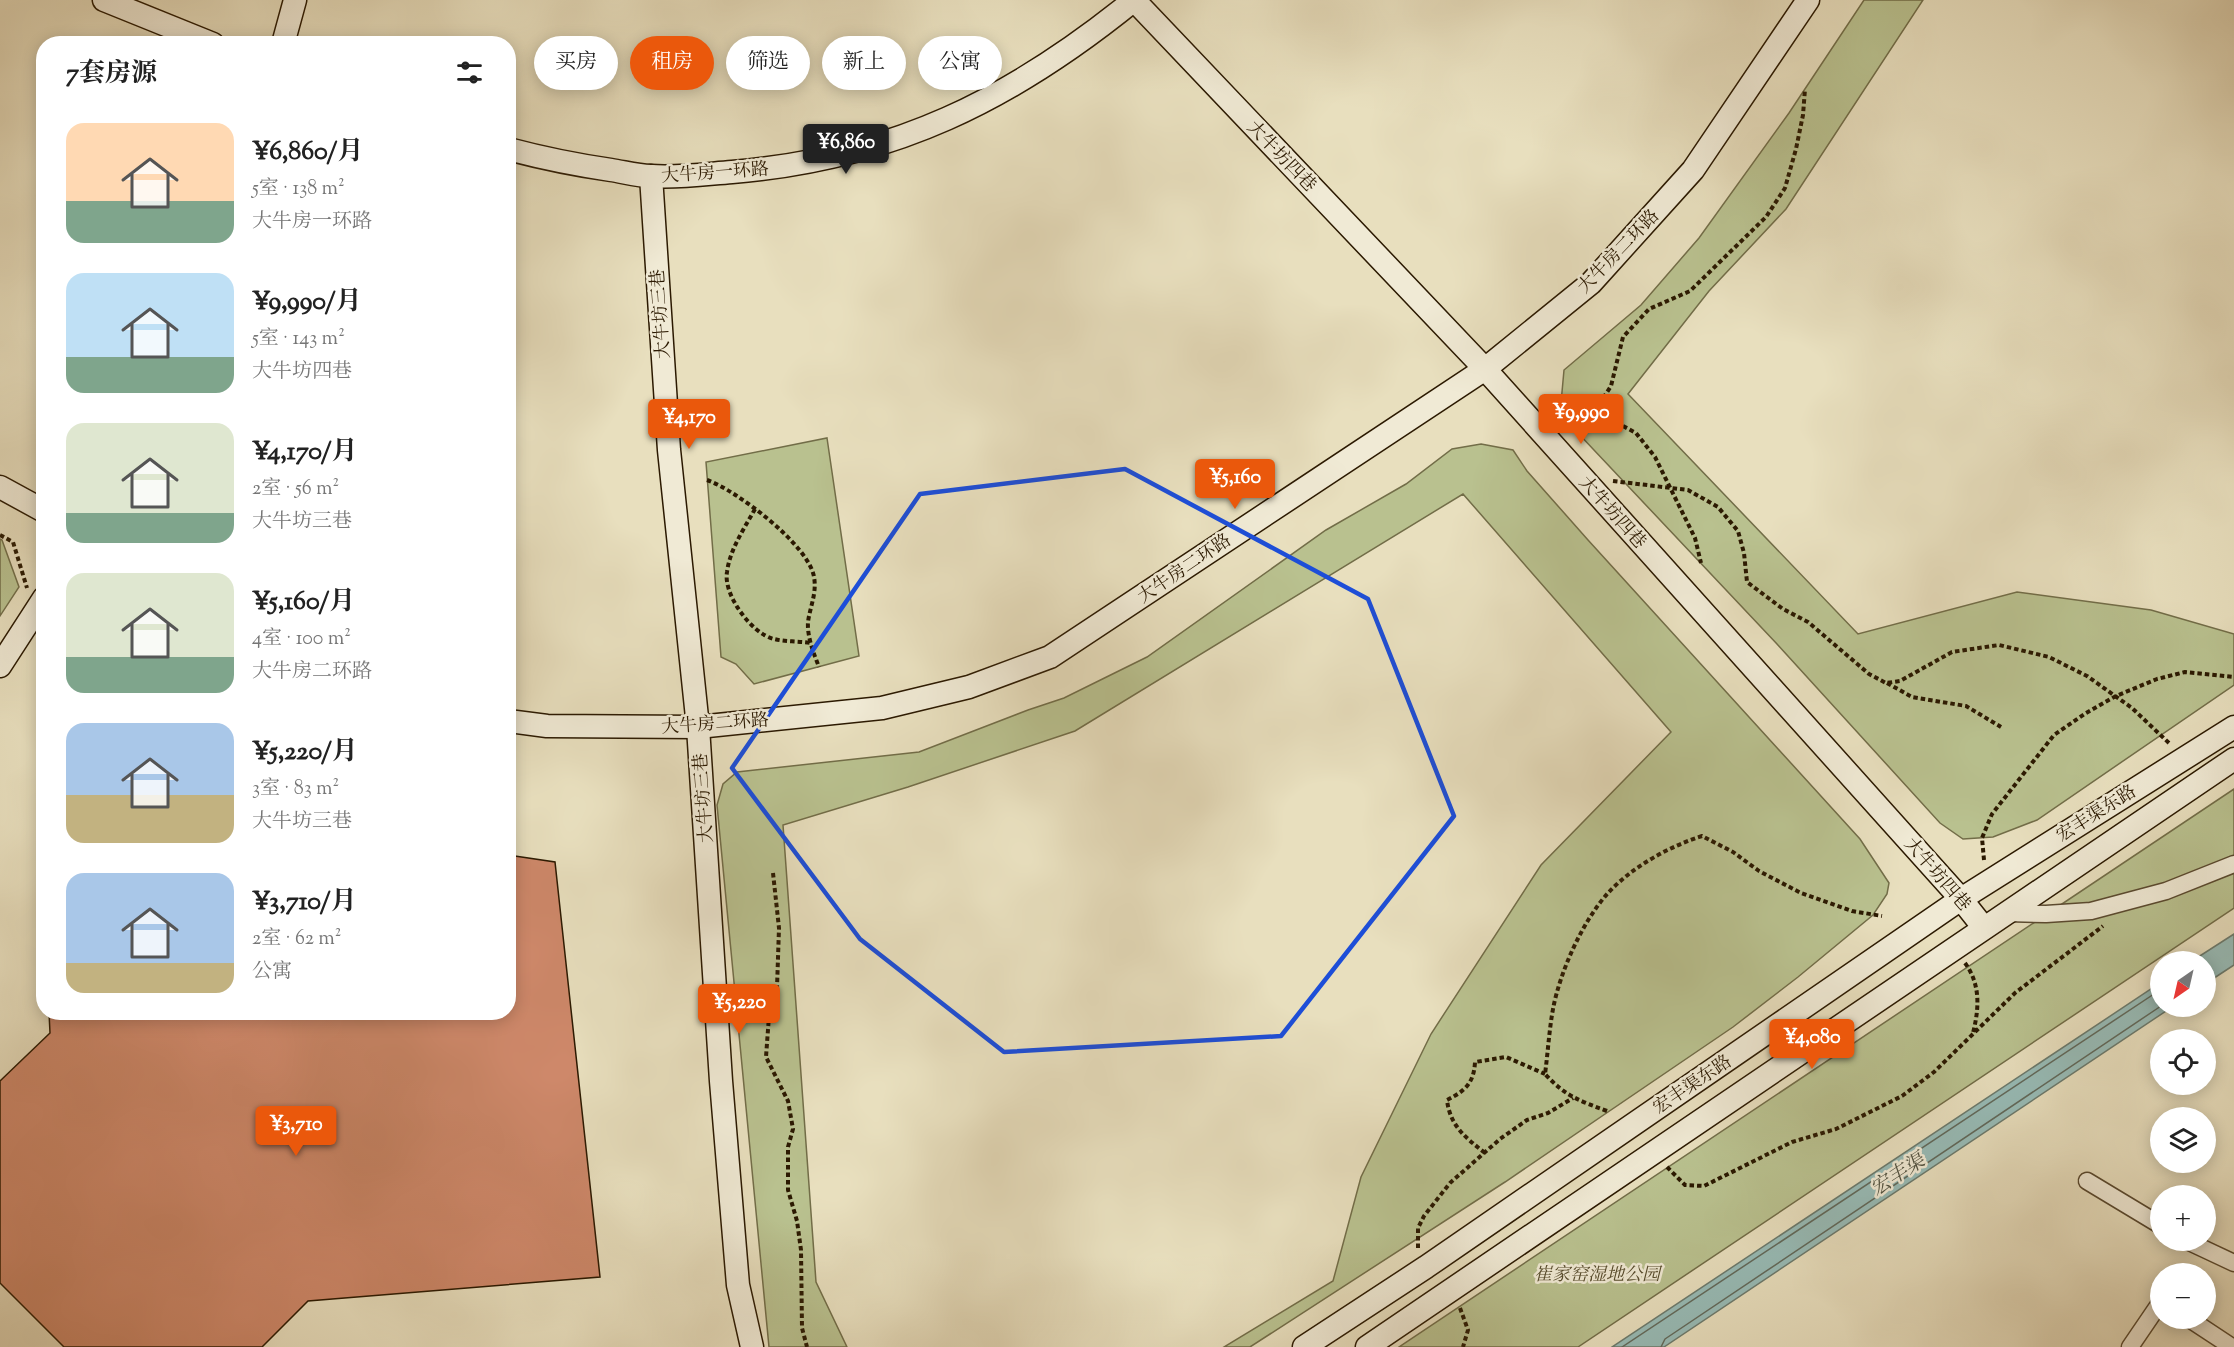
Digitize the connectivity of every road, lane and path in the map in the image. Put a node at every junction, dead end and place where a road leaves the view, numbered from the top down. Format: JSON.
{"nodes":[{"id":1,"x":104,"y":0,"type":"edge"},
{"id":2,"x":295,"y":0,"type":"edge"},
{"id":3,"x":1134,"y":0,"type":"edge"},
{"id":4,"x":1808,"y":0,"type":"edge"},
{"id":5,"x":193,"y":36,"type":"edge"},
{"id":6,"x":285,"y":36,"type":"edge"},
{"id":7,"x":1805,"y":89,"type":"dead end"},
{"id":8,"x":516,"y":151,"type":"edge"},
{"id":9,"x":651,"y":176,"type":"junction"},
{"id":10,"x":1485,"y":369,"type":"junction"},
{"id":11,"x":1587,"y":413,"type":"junction"},
{"id":12,"x":1568,"y":423,"type":"dead end"},
{"id":13,"x":1580,"y":475,"type":"junction"},
{"id":14,"x":707,"y":480,"type":"dead end"},
{"id":15,"x":0,"y":487,"type":"edge"},
{"id":16,"x":1670,"y":488,"type":"junction"},
{"id":17,"x":36,"y":507,"type":"edge"},
{"id":18,"x":755,"y":509,"type":"junction"},
{"id":19,"x":0,"y":535,"type":"edge"},
{"id":20,"x":1701,"y":563,"type":"dead end"},
{"id":21,"x":36,"y":596,"type":"edge"},
{"id":22,"x":811,"y":642,"type":"junction"},
{"id":23,"x":0,"y":666,"type":"edge"},
{"id":24,"x":819,"y":667,"type":"dead end"},
{"id":25,"x":2234,"y":677,"type":"edge"},
{"id":26,"x":1886,"y":683,"type":"junction"},
{"id":27,"x":2116,"y":696,"type":"junction"},
{"id":28,"x":516,"y":722,"type":"edge"},
{"id":29,"x":698,"y":727,"type":"junction"},
{"id":30,"x":2001,"y":727,"type":"dead end"},
{"id":31,"x":2234,"y":727,"type":"edge"},
{"id":32,"x":2160,"y":734,"type":"dead end"},
{"id":33,"x":2234,"y":759,"type":"edge"},
{"id":34,"x":2234,"y":864,"type":"edge"},
{"id":35,"x":773,"y":873,"type":"dead end"},
{"id":36,"x":1986,"y":884,"type":"junction"},
{"id":37,"x":1961,"y":899,"type":"junction"},
{"id":38,"x":2133,"y":900,"type":"junction"},
{"id":39,"x":2007,"y":913,"type":"junction"},
{"id":40,"x":1882,"y":916,"type":"dead end"},
{"id":41,"x":1984,"y":928,"type":"junction"},
{"id":42,"x":1954,"y":949,"type":"junction"},
{"id":43,"x":1973,"y":1034,"type":"junction"},
{"id":44,"x":1545,"y":1074,"type":"junction"},
{"id":45,"x":1574,"y":1097,"type":"junction"},
{"id":46,"x":1607,"y":1111,"type":"dead end"},
{"id":47,"x":1485,"y":1153,"type":"junction"},
{"id":48,"x":1654,"y":1153,"type":"junction"},
{"id":49,"x":2087,"y":1181,"type":"dead end"},
{"id":50,"x":2150,"y":1219,"type":"edge"},
{"id":51,"x":2208,"y":1251,"type":"edge"},
{"id":52,"x":2234,"y":1263,"type":"edge"},
{"id":53,"x":1426,"y":1267,"type":"junction"},
{"id":54,"x":1450,"y":1292,"type":"junction"},
{"id":55,"x":2150,"y":1318,"type":"edge"},
{"id":56,"x":2205,"y":1329,"type":"edge"},
{"id":57,"x":752,"y":1347,"type":"edge"},
{"id":58,"x":807,"y":1347,"type":"edge"},
{"id":59,"x":1304,"y":1347,"type":"edge"},
{"id":60,"x":1367,"y":1347,"type":"edge"},
{"id":61,"x":1463,"y":1347,"type":"edge"},
{"id":62,"x":2130,"y":1347,"type":"edge"},
{"id":63,"x":2232,"y":1347,"type":"edge"}],
"edges":[{"from":1,"to":5,"type":"street"},
{"from":2,"to":6,"type":"street"},
{"from":3,"to":9,"type":"street","name":"大牛房一环路"},
{"from":3,"to":10,"type":"street","name":"大牛坊四巷"},
{"from":4,"to":10,"type":"street","name":"大牛房二环路"},
{"from":7,"to":11,"type":"path"},
{"from":8,"to":9,"type":"street","name":"大牛房一环路"},
{"from":9,"to":29,"type":"street","name":"大牛坊三巷"},
{"from":10,"to":13,"type":"street","name":"大牛坊四巷"},
{"from":10,"to":29,"type":"street","name":"大牛房二环路"},
{"from":11,"to":12,"type":"path"},
{"from":11,"to":16,"type":"path"},
{"from":13,"to":16,"type":"path"},
{"from":13,"to":37,"type":"street","name":"大牛坊四巷"},
{"from":14,"to":18,"type":"path"},
{"from":15,"to":17,"type":"street"},
{"from":16,"to":20,"type":"path"},
{"from":16,"to":26,"type":"path"},
{"from":18,"to":22,"type":"path"},
{"from":18,"to":22,"type":"path"},
{"from":19,"to":21,"type":"path"},
{"from":21,"to":23,"type":"street"},
{"from":22,"to":24,"type":"path"},
{"from":25,"to":27,"type":"path"},
{"from":26,"to":27,"type":"path"},
{"from":26,"to":30,"type":"path"},
{"from":27,"to":32,"type":"path"},
{"from":27,"to":36,"type":"path"},
{"from":28,"to":29,"type":"street","name":"大牛房二环路"},
{"from":29,"to":57,"type":"street","name":"大牛坊三巷"},
{"from":31,"to":36,"type":"street","name":"宏丰渠东路"},
{"from":33,"to":39,"type":"street","name":"宏丰渠东路"},
{"from":34,"to":38,"type":"street"},
{"from":35,"to":58,"type":"path"},
{"from":36,"to":37,"type":"street","name":"宏丰渠东路"},
{"from":37,"to":41,"type":"street","name":"大牛坊四巷"},
{"from":37,"to":53,"type":"street","name":"宏丰渠东路"},
{"from":38,"to":39,"type":"street"},
{"from":38,"to":43,"type":"path"},
{"from":39,"to":41,"type":"street","name":"宏丰渠东路"},
{"from":40,"to":44,"type":"path"},
{"from":41,"to":42,"type":"street","name":"宏丰渠东路"},
{"from":42,"to":43,"type":"path"},
{"from":42,"to":48,"type":"street","name":"宏丰渠东路"},
{"from":43,"to":48,"type":"path"},
{"from":44,"to":45,"type":"path"},
{"from":44,"to":47,"type":"path"},
{"from":45,"to":46,"type":"path"},
{"from":45,"to":47,"type":"path"},
{"from":47,"to":53,"type":"path"},
{"from":48,"to":54,"type":"street","name":"宏丰渠东路"},
{"from":49,"to":50,"type":"street"},
{"from":51,"to":52,"type":"street"},
{"from":53,"to":59,"type":"street","name":"宏丰渠东路"},
{"from":54,"to":60,"type":"street","name":"宏丰渠东路"},
{"from":54,"to":61,"type":"path"},
{"from":55,"to":62,"type":"street"},
{"from":56,"to":63,"type":"street"}]}
